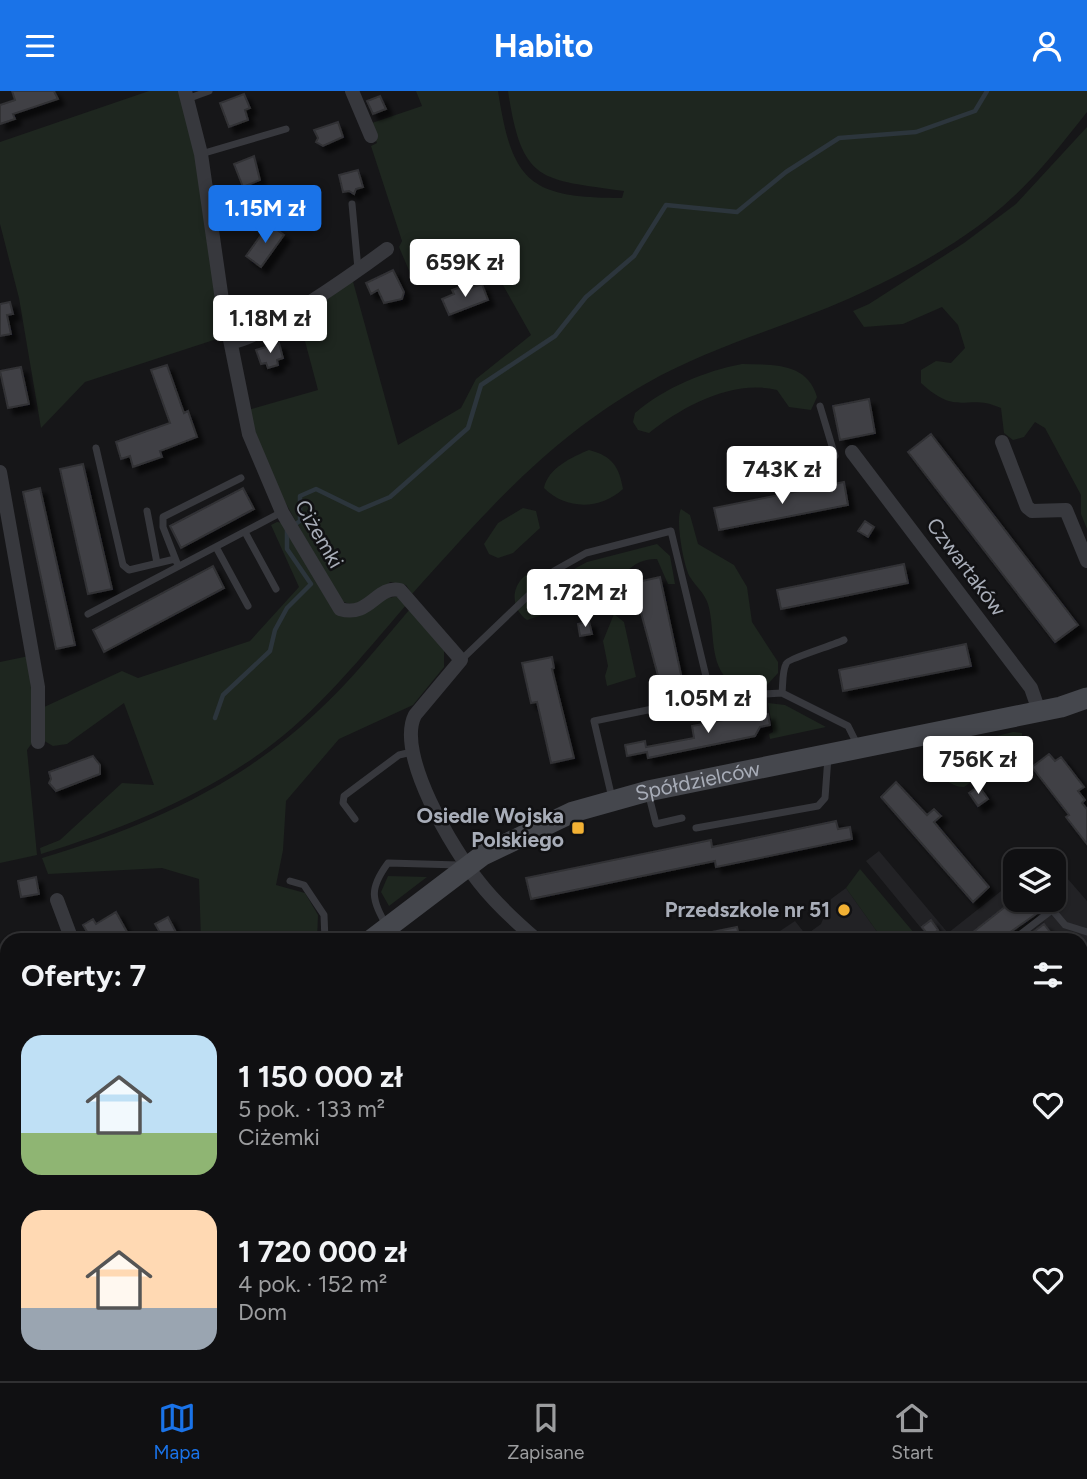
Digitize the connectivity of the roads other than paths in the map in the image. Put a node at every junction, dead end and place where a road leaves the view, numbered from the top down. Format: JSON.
{"nodes":[{"id":1,"x":209,"y":91,"type":"edge"},
{"id":2,"x":352,"y":91,"type":"edge"},
{"id":3,"x":186,"y":95,"type":"edge"},
{"id":4,"x":286,"y":129,"type":"dead end"},
{"id":5,"x":371,"y":136,"type":"dead end"},
{"id":6,"x":201,"y":154,"type":"junction"},
{"id":7,"x":352,"y":204,"type":"dead end"},
{"id":8,"x":387,"y":249,"type":"dead end"},
{"id":9,"x":358,"y":270,"type":"junction"},
{"id":10,"x":232,"y":342,"type":"junction"},
{"id":11,"x":820,"y":405,"type":"dead end"},
{"id":12,"x":1002,"y":442,"type":"dead end"},
{"id":13,"x":96,"y":448,"type":"dead end"},
{"id":14,"x":852,"y":452,"type":"dead end"},
{"id":15,"x":835,"y":456,"type":"dead end"},
{"id":16,"x":0,"y":472,"type":"edge"},
{"id":17,"x":241,"y":478,"type":"dead end"},
{"id":18,"x":147,"y":511,"type":"dead end"},
{"id":19,"x":288,"y":522,"type":"junction"},
{"id":20,"x":245,"y":532,"type":"junction"},
{"id":21,"x":216,"y":547,"type":"junction"},
{"id":22,"x":1087,"y":561,"type":"edge"},
{"id":23,"x":157,"y":563,"type":"junction"},
{"id":24,"x":177,"y":563,"type":"junction"},
{"id":25,"x":276,"y":589,"type":"dead end"},
{"id":26,"x":248,"y":607,"type":"dead end"},
{"id":27,"x":88,"y":614,"type":"dead end"},
{"id":28,"x":844,"y":640,"type":"dead end"},
{"id":29,"x":461,"y":660,"type":"junction"},
{"id":30,"x":782,"y":693,"type":"junction"},
{"id":31,"x":711,"y":697,"type":"junction"},
{"id":32,"x":1087,"y":698,"type":"edge"},
{"id":33,"x":1087,"y":705,"type":"edge"},
{"id":34,"x":1061,"y":707,"type":"junction"},
{"id":35,"x":1039,"y":711,"type":"junction"},
{"id":36,"x":38,"y":742,"type":"dead end"},
{"id":37,"x":858,"y":747,"type":"junction"},
{"id":38,"x":412,"y":752,"type":"junction"},
{"id":39,"x":828,"y":753,"type":"junction"},
{"id":40,"x":648,"y":791,"type":"junction"},
{"id":41,"x":613,"y":800,"type":"junction"},
{"id":42,"x":682,"y":818,"type":"dead end"},
{"id":43,"x":355,"y":819,"type":"dead end"},
{"id":44,"x":696,"y":828,"type":"dead end"},
{"id":45,"x":466,"y":866,"type":"junction"},
{"id":46,"x":290,"y":881,"type":"dead end"},
{"id":47,"x":57,"y":900,"type":"dead end"},
{"id":48,"x":1049,"y":912,"type":"edge"},
{"id":49,"x":1054,"y":912,"type":"edge"},
{"id":50,"x":1087,"y":932,"type":"edge"},
{"id":51,"x":69,"y":933,"type":"edge"},
{"id":52,"x":325,"y":933,"type":"edge"},
{"id":53,"x":379,"y":933,"type":"edge"},
{"id":54,"x":380,"y":933,"type":"edge"},
{"id":55,"x":529,"y":933,"type":"edge"},
{"id":56,"x":1022,"y":933,"type":"edge"}],
"edges":[{"from":1,"to":3,"type":"lane"},
{"from":2,"to":5,"type":"street"},
{"from":3,"to":6,"type":"street","name":"Ciżemki"},
{"from":4,"to":6,"type":"lane"},
{"from":6,"to":10,"type":"street","name":"Ciżemki"},
{"from":7,"to":9,"type":"lane"},
{"from":8,"to":9,"type":"street"},
{"from":9,"to":10,"type":"street"},
{"from":10,"to":19,"type":"street","name":"Ciżemki"},
{"from":11,"to":15,"type":"lane"},
{"from":12,"to":22,"type":"street"},
{"from":13,"to":23,"type":"lane"},
{"from":14,"to":35,"type":"street","name":"Czwartaków"},
{"from":16,"to":36,"type":"street"},
{"from":17,"to":24,"type":"lane"},
{"from":18,"to":23,"type":"lane"},
{"from":19,"to":20,"type":"lane"},
{"from":19,"to":29,"type":"street","name":"Ciżemki"},
{"from":20,"to":21,"type":"lane"},
{"from":20,"to":25,"type":"lane"},
{"from":21,"to":24,"type":"lane"},
{"from":21,"to":26,"type":"lane"},
{"from":23,"to":24,"type":"lane"},
{"from":24,"to":27,"type":"lane"},
{"from":28,"to":30,"type":"lane"},
{"from":29,"to":31,"type":"lane"},
{"from":29,"to":38,"type":"street"},
{"from":30,"to":31,"type":"lane"},
{"from":30,"to":37,"type":"lane"},
{"from":31,"to":41,"type":"lane"},
{"from":32,"to":34,"type":"street","name":"Spółdzielców"},
{"from":33,"to":34,"type":"street","name":"Spółdzielców"},
{"from":34,"to":35,"type":"street","name":"Spółdzielców"},
{"from":35,"to":37,"type":"street","name":"Spółdzielców"},
{"from":37,"to":39,"type":"street","name":"Spółdzielców"},
{"from":38,"to":43,"type":"lane"},
{"from":38,"to":45,"type":"street"},
{"from":39,"to":40,"type":"street","name":"Spółdzielców"},
{"from":39,"to":44,"type":"lane"},
{"from":40,"to":41,"type":"street","name":"Spółdzielców"},
{"from":40,"to":42,"type":"lane"},
{"from":41,"to":45,"type":"street","name":"Spółdzielców"},
{"from":45,"to":53,"type":"lane"},
{"from":45,"to":54,"type":"street","name":"Spółdzielców"},
{"from":45,"to":55,"type":"street"},
{"from":46,"to":52,"type":"lane"},
{"from":47,"to":51,"type":"street"},
{"from":48,"to":56,"type":"lane"},
{"from":49,"to":50,"type":"lane"}]}
